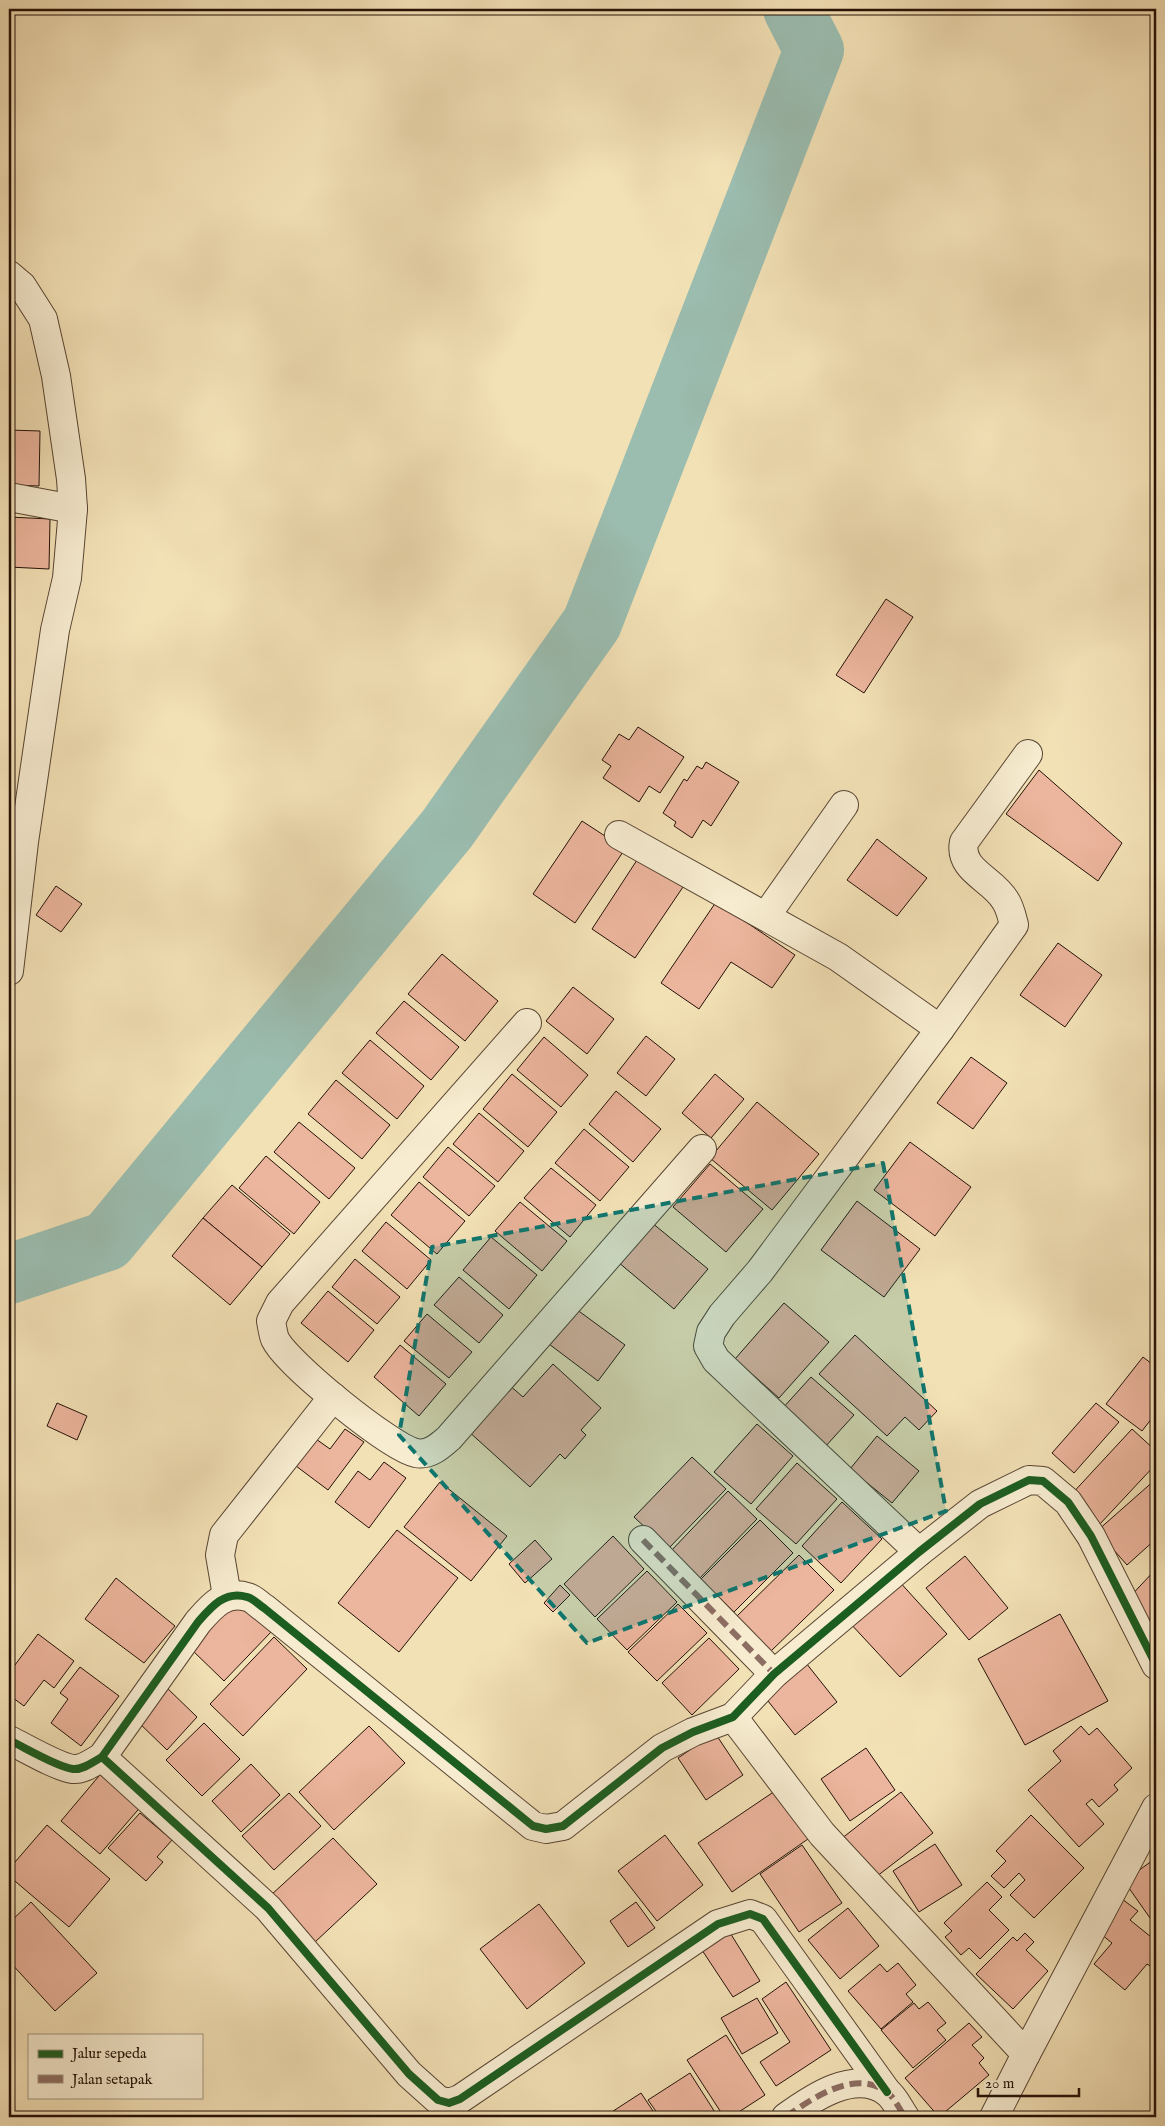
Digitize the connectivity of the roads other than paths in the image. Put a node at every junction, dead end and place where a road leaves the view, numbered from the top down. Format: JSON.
{"nodes":[{"id":1,"x":9,"y":275,"type":"edge"},
{"id":2,"x":9,"y":496,"type":"edge"},
{"id":3,"x":73,"y":509,"type":"junction"},
{"id":4,"x":1028,"y":754,"type":"dead end"},
{"id":5,"x":844,"y":805,"type":"dead end"},
{"id":6,"x":620,"y":835,"type":"dead end"},
{"id":7,"x":766,"y":916,"type":"junction"},
{"id":8,"x":9,"y":971,"type":"edge"},
{"id":9,"x":527,"y":1023,"type":"dead end"},
{"id":10,"x":940,"y":1030,"type":"junction"},
{"id":11,"x":702,"y":1149,"type":"dead end"},
{"id":12,"x":333,"y":1397,"type":"junction"},
{"id":13,"x":643,"y":1540,"type":"dead end"},
{"id":14,"x":919,"y":1552,"type":"junction"},
{"id":15,"x":226,"y":1596,"type":"junction"},
{"id":16,"x":1156,"y":1665,"type":"edge"},
{"id":17,"x":774,"y":1674,"type":"junction"},
{"id":18,"x":733,"y":1717,"type":"junction"},
{"id":19,"x":9,"y":1740,"type":"edge"},
{"id":20,"x":102,"y":1757,"type":"junction"},
{"id":21,"x":1156,"y":1808,"type":"edge"},
{"id":22,"x":1026,"y":2054,"type":"junction"},
{"id":23,"x":887,"y":2092,"type":"junction"},
{"id":24,"x":786,"y":2117,"type":"edge"},
{"id":25,"x":905,"y":2117,"type":"edge"},
{"id":26,"x":994,"y":2117,"type":"edge"}],
"edges":[{"from":1,"to":3,"type":"street"},
{"from":2,"to":3,"type":"street"},
{"from":3,"to":8,"type":"street"},
{"from":4,"to":10,"type":"street"},
{"from":5,"to":7,"type":"street"},
{"from":6,"to":7,"type":"street"},
{"from":7,"to":10,"type":"street"},
{"from":9,"to":12,"type":"street"},
{"from":10,"to":14,"type":"street"},
{"from":11,"to":12,"type":"street"},
{"from":12,"to":15,"type":"street"},
{"from":13,"to":17,"type":"street"},
{"from":14,"to":16,"type":"street"},
{"from":14,"to":17,"type":"street"},
{"from":15,"to":18,"type":"street"},
{"from":15,"to":20,"type":"street"},
{"from":17,"to":18,"type":"street"},
{"from":18,"to":22,"type":"street"},
{"from":19,"to":20,"type":"street"},
{"from":20,"to":23,"type":"street"},
{"from":21,"to":22,"type":"street"},
{"from":22,"to":26,"type":"street"},
{"from":23,"to":24,"type":"street"},
{"from":23,"to":25,"type":"street"}]}
